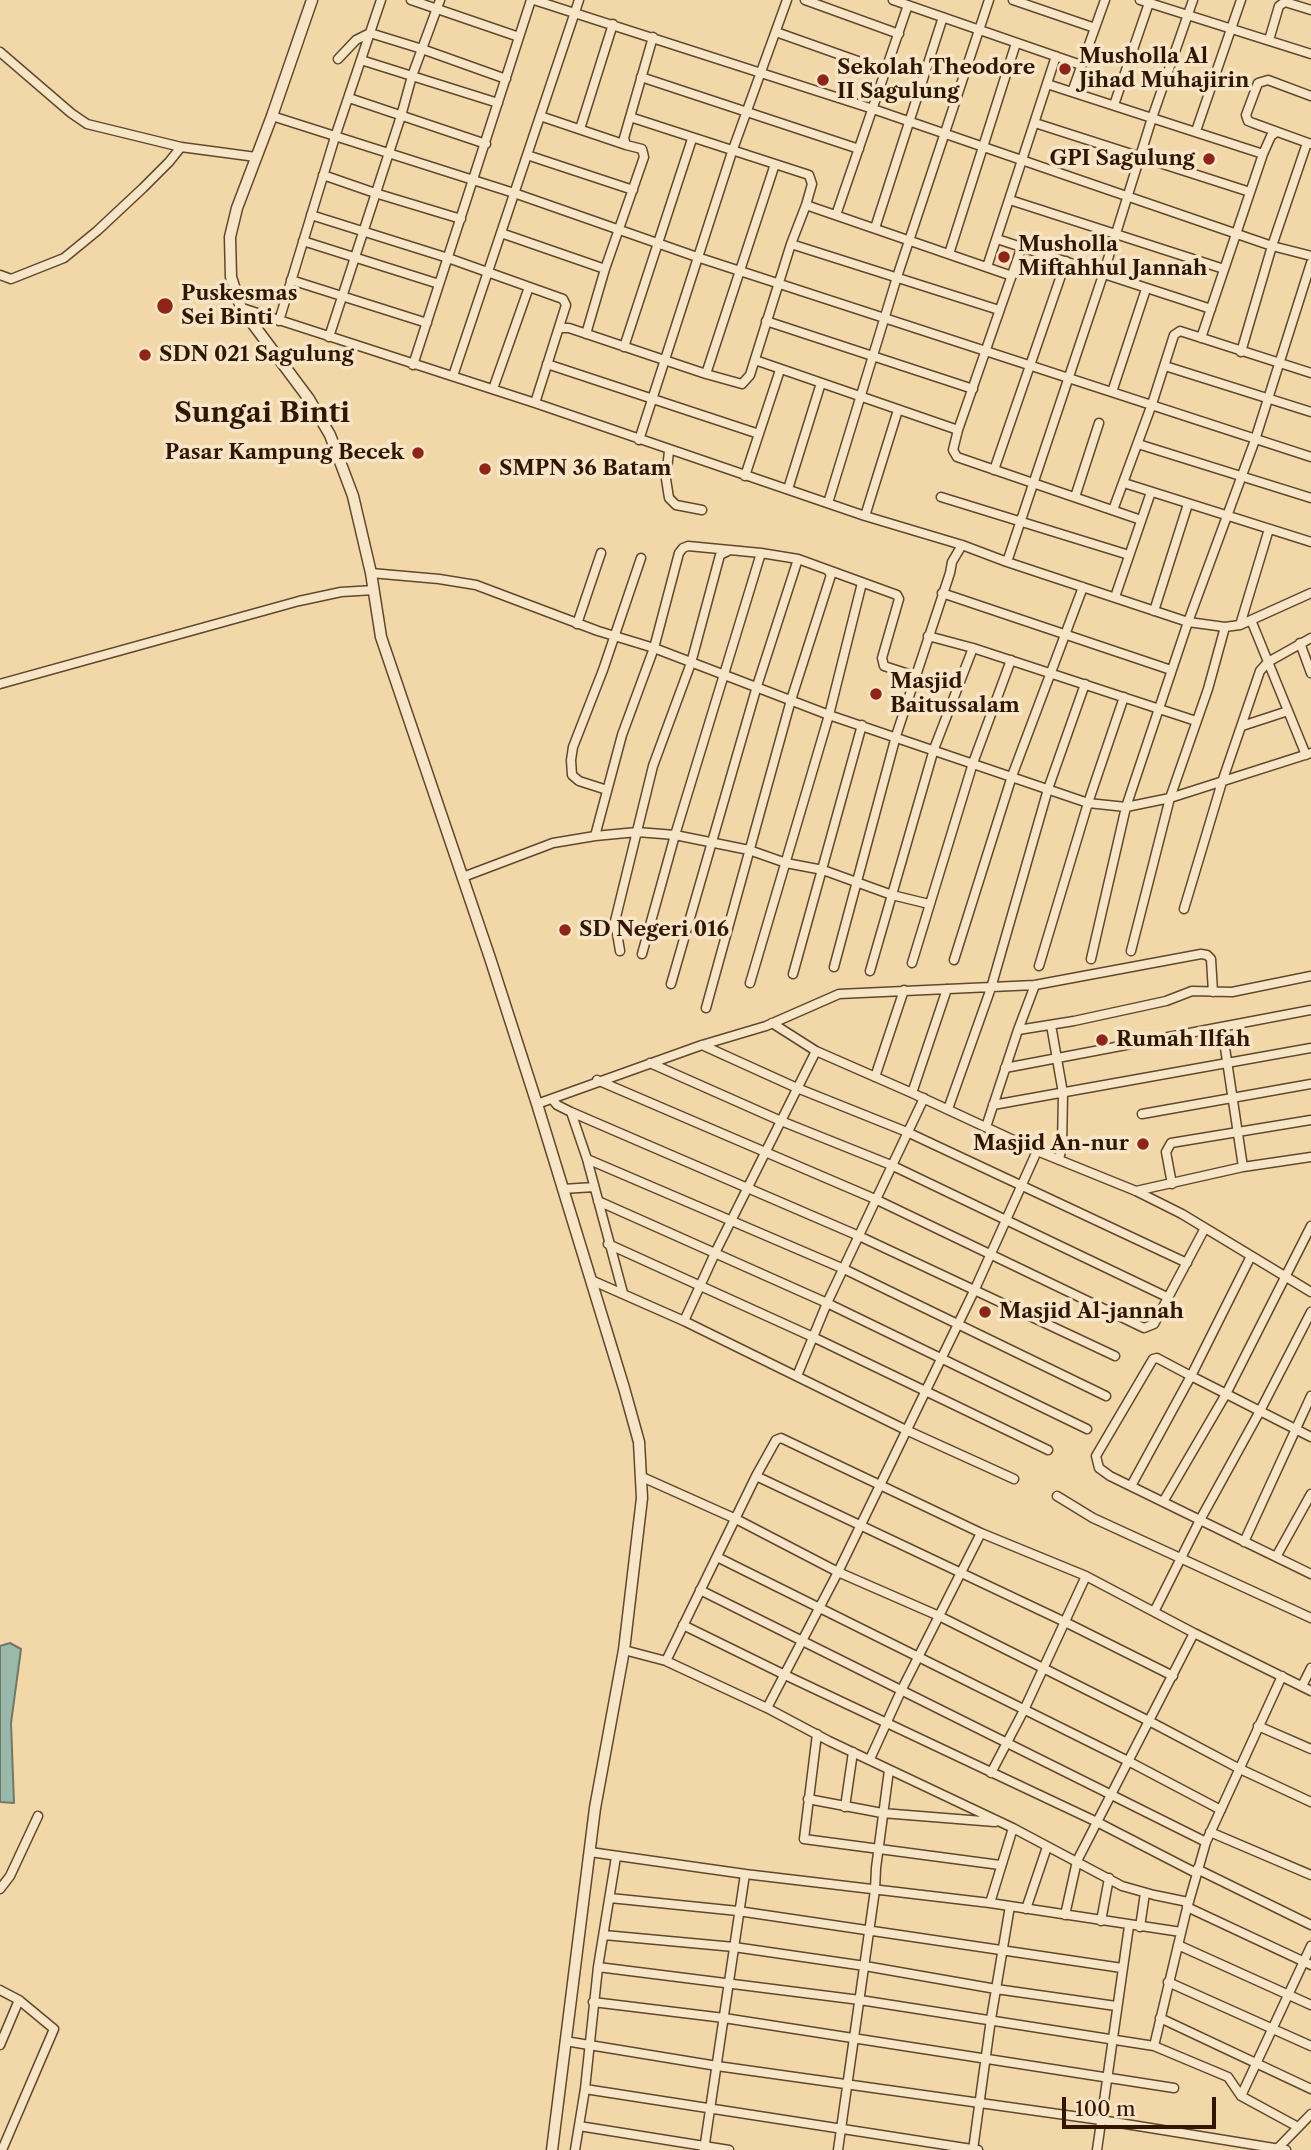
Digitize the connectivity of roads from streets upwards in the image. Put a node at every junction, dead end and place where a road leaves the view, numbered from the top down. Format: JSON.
{"nodes":[{"id":1,"x":312,"y":0,"type":"edge"},
{"id":2,"x":381,"y":0,"type":"edge"},
{"id":3,"x":411,"y":0,"type":"edge"},
{"id":4,"x":533,"y":0,"type":"edge"},
{"id":5,"x":579,"y":0,"type":"edge"},
{"id":6,"x":787,"y":0,"type":"edge"},
{"id":7,"x":805,"y":0,"type":"edge"},
{"id":8,"x":893,"y":0,"type":"edge"},
{"id":9,"x":989,"y":0,"type":"edge"},
{"id":10,"x":1013,"y":0,"type":"edge"},
{"id":11,"x":1105,"y":0,"type":"edge"},
{"id":12,"x":1193,"y":0,"type":"edge"},
{"id":13,"x":1241,"y":0,"type":"edge"},
{"id":14,"x":1146,"y":1,"type":"edge"},
{"id":15,"x":438,"y":4,"type":"edge"},
{"id":16,"x":829,"y":4,"type":"edge"},
{"id":17,"x":908,"y":5,"type":"junction"},
{"id":18,"x":1311,"y":10,"type":"edge"},
{"id":19,"x":575,"y":12,"type":"junction"},
{"id":20,"x":1188,"y":15,"type":"junction"},
{"id":21,"x":943,"y":17,"type":"junction"},
{"id":22,"x":613,"y":24,"type":"junction"},
{"id":23,"x":1095,"y":28,"type":"junction"},
{"id":24,"x":1231,"y":29,"type":"junction"},
{"id":25,"x":978,"y":30,"type":"junction"},
{"id":26,"x":776,"y":32,"type":"junction"},
{"id":27,"x":370,"y":33,"type":"junction"},
{"id":28,"x":899,"y":34,"type":"junction"},
{"id":29,"x":519,"y":37,"type":"junction"},
{"id":30,"x":653,"y":37,"type":"junction"},
{"id":31,"x":1269,"y":40,"type":"junction"},
{"id":32,"x":1016,"y":43,"type":"junction"},
{"id":33,"x":422,"y":49,"type":"junction"},
{"id":34,"x":0,"y":52,"type":"edge"},
{"id":35,"x":1311,"y":54,"type":"edge"},
{"id":36,"x":1056,"y":56,"type":"junction"},
{"id":37,"x":338,"y":59,"type":"dead end"},
{"id":38,"x":361,"y":60,"type":"junction"},
{"id":39,"x":1081,"y":65,"type":"junction"},
{"id":40,"x":886,"y":71,"type":"junction"},
{"id":41,"x":761,"y":73,"type":"junction"},
{"id":42,"x":412,"y":76,"type":"junction"},
{"id":43,"x":641,"y":77,"type":"junction"},
{"id":44,"x":506,"y":79,"type":"junction"},
{"id":45,"x":1047,"y":84,"type":"junction"},
{"id":46,"x":1072,"y":92,"type":"junction"},
{"id":47,"x":1311,"y":96,"type":"edge"},
{"id":48,"x":349,"y":98,"type":"junction"},
{"id":49,"x":498,"y":103,"type":"junction"},
{"id":50,"x":1114,"y":105,"type":"junction"},
{"id":51,"x":873,"y":109,"type":"junction"},
{"id":52,"x":747,"y":112,"type":"junction"},
{"id":53,"x":272,"y":116,"type":"junction"},
{"id":54,"x":401,"y":116,"type":"junction"},
{"id":55,"x":540,"y":116,"type":"junction"},
{"id":56,"x":629,"y":117,"type":"junction"},
{"id":57,"x":1152,"y":118,"type":"junction"},
{"id":58,"x":908,"y":121,"type":"junction"},
{"id":59,"x":1035,"y":123,"type":"junction"},
{"id":60,"x":580,"y":129,"type":"junction"},
{"id":61,"x":1196,"y":131,"type":"junction"},
{"id":62,"x":944,"y":133,"type":"junction"},
{"id":63,"x":1275,"y":133,"type":"junction"},
{"id":64,"x":335,"y":137,"type":"junction"},
{"id":65,"x":692,"y":139,"type":"junction"},
{"id":66,"x":486,"y":144,"type":"junction"},
{"id":67,"x":1309,"y":144,"type":"edge"},
{"id":68,"x":626,"y":145,"type":"junction"},
{"id":69,"x":181,"y":147,"type":"junction"},
{"id":70,"x":984,"y":147,"type":"junction"},
{"id":71,"x":859,"y":149,"type":"junction"},
{"id":72,"x":732,"y":152,"type":"junction"},
{"id":73,"x":388,"y":154,"type":"junction"},
{"id":74,"x":1263,"y":154,"type":"junction"},
{"id":75,"x":527,"y":155,"type":"junction"},
{"id":76,"x":1139,"y":156,"type":"junction"},
{"id":77,"x":256,"y":157,"type":"junction"},
{"id":78,"x":1023,"y":160,"type":"junction"},
{"id":79,"x":775,"y":164,"type":"junction"},
{"id":80,"x":323,"y":175,"type":"junction"},
{"id":81,"x":472,"y":182,"type":"junction"},
{"id":82,"x":633,"y":190,"type":"junction"},
{"id":83,"x":1250,"y":192,"type":"junction"},
{"id":84,"x":375,"y":193,"type":"junction"},
{"id":85,"x":514,"y":193,"type":"junction"},
{"id":86,"x":1127,"y":194,"type":"junction"},
{"id":87,"x":1010,"y":200,"type":"junction"},
{"id":88,"x":806,"y":205,"type":"junction"},
{"id":89,"x":311,"y":215,"type":"junction"},
{"id":90,"x":836,"y":215,"type":"junction"},
{"id":91,"x":461,"y":219,"type":"junction"},
{"id":92,"x":620,"y":228,"type":"junction"},
{"id":93,"x":875,"y":228,"type":"junction"},
{"id":94,"x":363,"y":232,"type":"junction"},
{"id":95,"x":1237,"y":232,"type":"junction"},
{"id":96,"x":501,"y":233,"type":"junction"},
{"id":97,"x":1115,"y":235,"type":"junction"},
{"id":98,"x":998,"y":239,"type":"junction"},
{"id":99,"x":910,"y":240,"type":"junction"},
{"id":100,"x":303,"y":241,"type":"junction"},
{"id":101,"x":657,"y":243,"type":"junction"},
{"id":102,"x":791,"y":244,"type":"junction"},
{"id":103,"x":1022,"y":246,"type":"junction"},
{"id":104,"x":1272,"y":246,"type":"junction"},
{"id":105,"x":949,"y":254,"type":"junction"},
{"id":106,"x":1311,"y":256,"type":"edge"},
{"id":107,"x":354,"y":257,"type":"junction"},
{"id":108,"x":698,"y":257,"type":"junction"},
{"id":109,"x":447,"y":258,"type":"junction"},
{"id":110,"x":1066,"y":261,"type":"junction"},
{"id":111,"x":1311,"y":263,"type":"edge"},
{"id":112,"x":987,"y":267,"type":"junction"},
{"id":113,"x":1224,"y":269,"type":"junction"},
{"id":114,"x":605,"y":270,"type":"junction"},
{"id":115,"x":741,"y":270,"type":"junction"},
{"id":116,"x":488,"y":274,"type":"junction"},
{"id":117,"x":0,"y":275,"type":"edge"},
{"id":118,"x":1103,"y":275,"type":"junction"},
{"id":119,"x":897,"y":276,"type":"junction"},
{"id":120,"x":1012,"y":276,"type":"junction"},
{"id":121,"x":291,"y":280,"type":"junction"},
{"id":122,"x":779,"y":283,"type":"junction"},
{"id":123,"x":439,"y":284,"type":"junction"},
{"id":124,"x":529,"y":287,"type":"junction"},
{"id":125,"x":1146,"y":289,"type":"junction"},
{"id":126,"x":341,"y":297,"type":"junction"},
{"id":127,"x":241,"y":308,"type":"junction"},
{"id":128,"x":1211,"y":309,"type":"junction"},
{"id":129,"x":999,"y":310,"type":"junction"},
{"id":130,"x":885,"y":317,"type":"junction"},
{"id":131,"x":278,"y":321,"type":"junction"},
{"id":132,"x":766,"y":321,"type":"junction"},
{"id":133,"x":427,"y":323,"type":"junction"},
{"id":134,"x":559,"y":328,"type":"junction"},
{"id":135,"x":586,"y":334,"type":"junction"},
{"id":136,"x":329,"y":337,"type":"junction"},
{"id":137,"x":1201,"y":338,"type":"junction"},
{"id":138,"x":624,"y":347,"type":"junction"},
{"id":139,"x":986,"y":351,"type":"junction"},
{"id":140,"x":1241,"y":352,"type":"junction"},
{"id":141,"x":873,"y":356,"type":"junction"},
{"id":142,"x":665,"y":360,"type":"junction"},
{"id":143,"x":755,"y":360,"type":"junction"},
{"id":144,"x":547,"y":364,"type":"junction"},
{"id":145,"x":1278,"y":364,"type":"junction"},
{"id":146,"x":413,"y":365,"type":"junction"},
{"id":147,"x":1030,"y":366,"type":"junction"},
{"id":148,"x":1165,"y":366,"type":"junction"},
{"id":149,"x":780,"y":370,"type":"junction"},
{"id":150,"x":1311,"y":373,"type":"edge"},
{"id":151,"x":706,"y":374,"type":"junction"},
{"id":152,"x":453,"y":376,"type":"junction"},
{"id":153,"x":1068,"y":379,"type":"junction"},
{"id":154,"x":821,"y":383,"type":"junction"},
{"id":155,"x":493,"y":389,"type":"junction"},
{"id":156,"x":973,"y":389,"type":"junction"},
{"id":157,"x":1112,"y":392,"type":"junction"},
{"id":158,"x":860,"y":396,"type":"junction"},
{"id":159,"x":652,"y":398,"type":"junction"},
{"id":160,"x":1269,"y":399,"type":"junction"},
{"id":161,"x":534,"y":403,"type":"junction"},
{"id":162,"x":1152,"y":404,"type":"junction"},
{"id":163,"x":898,"y":410,"type":"junction"},
{"id":164,"x":1311,"y":412,"type":"edge"},
{"id":165,"x":1099,"y":423,"type":"dead end"},
{"id":166,"x":958,"y":430,"type":"junction"},
{"id":167,"x":759,"y":434,"type":"junction"},
{"id":168,"x":639,"y":440,"type":"junction"},
{"id":169,"x":1255,"y":440,"type":"junction"},
{"id":170,"x":1138,"y":444,"type":"junction"},
{"id":171,"x":669,"y":451,"type":"junction"},
{"id":172,"x":1311,"y":457,"type":"edge"},
{"id":173,"x":994,"y":470,"type":"junction"},
{"id":174,"x":745,"y":476,"type":"junction"},
{"id":175,"x":1242,"y":478,"type":"junction"},
{"id":176,"x":1034,"y":483,"type":"junction"},
{"id":177,"x":1124,"y":483,"type":"junction"},
{"id":178,"x":788,"y":489,"type":"junction"},
{"id":179,"x":1152,"y":492,"type":"junction"},
{"id":180,"x":1075,"y":496,"type":"junction"},
{"id":181,"x":941,"y":497,"type":"dead end"},
{"id":182,"x":1311,"y":498,"type":"edge"},
{"id":183,"x":828,"y":503,"type":"junction"},
{"id":184,"x":1188,"y":503,"type":"junction"},
{"id":185,"x":702,"y":510,"type":"dead end"},
{"id":186,"x":1113,"y":510,"type":"junction"},
{"id":187,"x":865,"y":516,"type":"junction"},
{"id":188,"x":1229,"y":516,"type":"junction"},
{"id":189,"x":1141,"y":520,"type":"junction"},
{"id":190,"x":1019,"y":522,"type":"junction"},
{"id":191,"x":1269,"y":529,"type":"junction"},
{"id":192,"x":1311,"y":542,"type":"edge"},
{"id":193,"x":962,"y":545,"type":"junction"},
{"id":194,"x":728,"y":551,"type":"junction"},
{"id":195,"x":761,"y":552,"type":"junction"},
{"id":196,"x":601,"y":553,"type":"dead end"},
{"id":197,"x":1129,"y":555,"type":"junction"},
{"id":198,"x":641,"y":558,"type":"dead end"},
{"id":199,"x":798,"y":559,"type":"junction"},
{"id":200,"x":1007,"y":562,"type":"junction"},
{"id":201,"x":829,"y":572,"type":"junction"},
{"id":202,"x":371,"y":573,"type":"junction"},
{"id":203,"x":863,"y":583,"type":"junction"},
{"id":204,"x":1083,"y":587,"type":"junction"},
{"id":205,"x":373,"y":590,"type":"junction"},
{"id":206,"x":942,"y":593,"type":"junction"},
{"id":207,"x":1311,"y":593,"type":"edge"},
{"id":208,"x":1115,"y":597,"type":"junction"},
{"id":209,"x":1154,"y":611,"type":"junction"},
{"id":210,"x":1251,"y":620,"type":"junction"},
{"id":211,"x":1188,"y":622,"type":"junction"},
{"id":212,"x":577,"y":624,"type":"junction"},
{"id":213,"x":1240,"y":625,"type":"junction"},
{"id":214,"x":1225,"y":627,"type":"junction"},
{"id":215,"x":1064,"y":633,"type":"junction"},
{"id":216,"x":928,"y":636,"type":"junction"},
{"id":217,"x":615,"y":637,"type":"junction"},
{"id":218,"x":1311,"y":638,"type":"edge"},
{"id":219,"x":1300,"y":643,"type":"junction"},
{"id":220,"x":654,"y":648,"type":"junction"},
{"id":221,"x":973,"y":648,"type":"junction"},
{"id":222,"x":1011,"y":660,"type":"junction"},
{"id":223,"x":1268,"y":662,"type":"junction"},
{"id":224,"x":691,"y":663,"type":"junction"},
{"id":225,"x":1171,"y":670,"type":"junction"},
{"id":226,"x":1050,"y":673,"type":"junction"},
{"id":227,"x":1311,"y":673,"type":"edge"},
{"id":228,"x":724,"y":675,"type":"junction"},
{"id":229,"x":915,"y":676,"type":"junction"},
{"id":230,"x":0,"y":684,"type":"edge"},
{"id":231,"x":1085,"y":684,"type":"junction"},
{"id":232,"x":757,"y":686,"type":"junction"},
{"id":233,"x":1124,"y":697,"type":"junction"},
{"id":234,"x":791,"y":700,"type":"junction"},
{"id":235,"x":1158,"y":708,"type":"junction"},
{"id":236,"x":1288,"y":711,"type":"junction"},
{"id":237,"x":829,"y":715,"type":"junction"},
{"id":238,"x":1196,"y":721,"type":"junction"},
{"id":239,"x":862,"y":725,"type":"junction"},
{"id":240,"x":1242,"y":726,"type":"junction"},
{"id":241,"x":896,"y":736,"type":"junction"},
{"id":242,"x":934,"y":749,"type":"junction"},
{"id":243,"x":1309,"y":754,"type":"edge"},
{"id":244,"x":974,"y":763,"type":"junction"},
{"id":245,"x":1012,"y":776,"type":"junction"},
{"id":246,"x":1222,"y":782,"type":"junction"},
{"id":247,"x":1048,"y":789,"type":"junction"},
{"id":248,"x":607,"y":790,"type":"junction"},
{"id":249,"x":1170,"y":798,"type":"junction"},
{"id":250,"x":1088,"y":803,"type":"junction"},
{"id":251,"x":1126,"y":807,"type":"junction"},
{"id":252,"x":637,"y":832,"type":"junction"},
{"id":253,"x":675,"y":835,"type":"junction"},
{"id":254,"x":595,"y":836,"type":"junction"},
{"id":255,"x":712,"y":842,"type":"junction"},
{"id":256,"x":749,"y":850,"type":"junction"},
{"id":257,"x":786,"y":863,"type":"junction"},
{"id":258,"x":823,"y":870,"type":"junction"},
{"id":259,"x":463,"y":877,"type":"junction"},
{"id":260,"x":858,"y":884,"type":"junction"},
{"id":261,"x":892,"y":895,"type":"junction"},
{"id":262,"x":929,"y":904,"type":"junction"},
{"id":263,"x":1184,"y":909,"type":"dead end"},
{"id":264,"x":620,"y":951,"type":"dead end"},
{"id":265,"x":1131,"y":951,"type":"dead end"},
{"id":266,"x":642,"y":954,"type":"dead end"},
{"id":267,"x":1091,"y":959,"type":"dead end"},
{"id":268,"x":954,"y":960,"type":"dead end"},
{"id":269,"x":912,"y":963,"type":"dead end"},
{"id":270,"x":1039,"y":966,"type":"dead end"},
{"id":271,"x":834,"y":967,"type":"dead end"},
{"id":272,"x":870,"y":971,"type":"dead end"},
{"id":273,"x":793,"y":974,"type":"dead end"},
{"id":274,"x":1311,"y":976,"type":"edge"},
{"id":275,"x":750,"y":983,"type":"dead end"},
{"id":276,"x":671,"y":984,"type":"dead end"},
{"id":277,"x":1035,"y":985,"type":"junction"},
{"id":278,"x":991,"y":988,"type":"junction"},
{"id":279,"x":947,"y":989,"type":"junction"},
{"id":280,"x":904,"y":990,"type":"junction"},
{"id":281,"x":1213,"y":992,"type":"junction"},
{"id":282,"x":706,"y":1008,"type":"dead end"},
{"id":283,"x":1311,"y":1010,"type":"edge"},
{"id":284,"x":772,"y":1023,"type":"junction"},
{"id":285,"x":1051,"y":1025,"type":"junction"},
{"id":286,"x":1222,"y":1028,"type":"junction"},
{"id":287,"x":1018,"y":1030,"type":"junction"},
{"id":288,"x":702,"y":1045,"type":"junction"},
{"id":289,"x":1311,"y":1048,"type":"edge"},
{"id":290,"x":816,"y":1051,"type":"junction"},
{"id":291,"x":1057,"y":1058,"type":"junction"},
{"id":292,"x":1227,"y":1062,"type":"junction"},
{"id":293,"x":650,"y":1063,"type":"junction"},
{"id":294,"x":1005,"y":1068,"type":"junction"},
{"id":295,"x":875,"y":1077,"type":"junction"},
{"id":296,"x":597,"y":1080,"type":"junction"},
{"id":297,"x":1311,"y":1084,"type":"edge"},
{"id":298,"x":797,"y":1088,"type":"junction"},
{"id":299,"x":912,"y":1093,"type":"junction"},
{"id":300,"x":1063,"y":1093,"type":"junction"},
{"id":301,"x":924,"y":1098,"type":"junction"},
{"id":302,"x":1232,"y":1098,"type":"junction"},
{"id":303,"x":552,"y":1099,"type":"junction"},
{"id":304,"x":537,"y":1104,"type":"junction"},
{"id":305,"x":993,"y":1105,"type":"junction"},
{"id":306,"x":948,"y":1109,"type":"junction"},
{"id":307,"x":571,"y":1112,"type":"junction"},
{"id":308,"x":1142,"y":1114,"type":"dead end"},
{"id":309,"x":1311,"y":1120,"type":"edge"},
{"id":310,"x":781,"y":1121,"type":"junction"},
{"id":311,"x":986,"y":1126,"type":"junction"},
{"id":312,"x":907,"y":1132,"type":"junction"},
{"id":313,"x":1237,"y":1132,"type":"junction"},
{"id":314,"x":1037,"y":1151,"type":"junction"},
{"id":315,"x":765,"y":1152,"type":"junction"},
{"id":316,"x":1311,"y":1157,"type":"edge"},
{"id":317,"x":587,"y":1159,"type":"junction"},
{"id":318,"x":1059,"y":1160,"type":"junction"},
{"id":319,"x":891,"y":1165,"type":"junction"},
{"id":320,"x":1243,"y":1167,"type":"junction"},
{"id":321,"x":1172,"y":1184,"type":"junction"},
{"id":322,"x":1021,"y":1186,"type":"junction"},
{"id":323,"x":594,"y":1187,"type":"junction"},
{"id":324,"x":748,"y":1188,"type":"junction"},
{"id":325,"x":563,"y":1189,"type":"junction"},
{"id":326,"x":1136,"y":1191,"type":"junction"},
{"id":327,"x":875,"y":1199,"type":"junction"},
{"id":328,"x":598,"y":1201,"type":"junction"},
{"id":329,"x":732,"y":1220,"type":"junction"},
{"id":330,"x":1007,"y":1220,"type":"junction"},
{"id":331,"x":1311,"y":1226,"type":"edge"},
{"id":332,"x":1205,"y":1228,"type":"junction"},
{"id":333,"x":859,"y":1236,"type":"junction"},
{"id":334,"x":608,"y":1244,"type":"junction"},
{"id":335,"x":716,"y":1251,"type":"junction"},
{"id":336,"x":991,"y":1254,"type":"junction"},
{"id":337,"x":1251,"y":1256,"type":"junction"},
{"id":338,"x":1187,"y":1263,"type":"junction"},
{"id":339,"x":844,"y":1269,"type":"junction"},
{"id":340,"x":1285,"y":1276,"type":"junction"},
{"id":341,"x":591,"y":1280,"type":"junction"},
{"id":342,"x":702,"y":1285,"type":"junction"},
{"id":343,"x":975,"y":1289,"type":"junction"},
{"id":344,"x":1311,"y":1292,"type":"edge"},
{"id":345,"x":623,"y":1293,"type":"junction"},
{"id":346,"x":1167,"y":1297,"type":"junction"},
{"id":347,"x":827,"y":1303,"type":"junction"},
{"id":348,"x":1311,"y":1311,"type":"edge"},
{"id":349,"x":684,"y":1321,"type":"junction"},
{"id":350,"x":958,"y":1323,"type":"junction"},
{"id":351,"x":813,"y":1337,"type":"junction"},
{"id":352,"x":1115,"y":1356,"type":"dead end"},
{"id":353,"x":941,"y":1359,"type":"junction"},
{"id":354,"x":797,"y":1376,"type":"junction"},
{"id":355,"x":1191,"y":1376,"type":"junction"},
{"id":356,"x":925,"y":1391,"type":"junction"},
{"id":357,"x":1226,"y":1394,"type":"junction"},
{"id":358,"x":1106,"y":1396,"type":"dead end"},
{"id":359,"x":1311,"y":1396,"type":"edge"},
{"id":360,"x":1260,"y":1411,"type":"junction"},
{"id":361,"x":1087,"y":1429,"type":"dead end"},
{"id":362,"x":1296,"y":1429,"type":"junction"},
{"id":363,"x":906,"y":1430,"type":"junction"},
{"id":364,"x":1311,"y":1437,"type":"edge"},
{"id":365,"x":1048,"y":1450,"type":"dead end"},
{"id":366,"x":756,"y":1476,"type":"junction"},
{"id":367,"x":642,"y":1477,"type":"junction"},
{"id":368,"x":1014,"y":1479,"type":"dead end"},
{"id":369,"x":880,"y":1484,"type":"junction"},
{"id":370,"x":1131,"y":1486,"type":"junction"},
{"id":371,"x":1311,"y":1493,"type":"edge"},
{"id":372,"x":1057,"y":1496,"type":"dead end"},
{"id":373,"x":1163,"y":1502,"type":"junction"},
{"id":374,"x":736,"y":1519,"type":"junction"},
{"id":375,"x":1200,"y":1520,"type":"junction"},
{"id":376,"x":859,"y":1526,"type":"junction"},
{"id":377,"x":981,"y":1533,"type":"junction"},
{"id":378,"x":1244,"y":1542,"type":"junction"},
{"id":379,"x":717,"y":1557,"type":"junction"},
{"id":380,"x":1276,"y":1557,"type":"junction"},
{"id":381,"x":1181,"y":1558,"type":"junction"},
{"id":382,"x":838,"y":1572,"type":"junction"},
{"id":383,"x":961,"y":1573,"type":"junction"},
{"id":384,"x":1311,"y":1574,"type":"edge"},
{"id":385,"x":1086,"y":1576,"type":"junction"},
{"id":386,"x":700,"y":1590,"type":"junction"},
{"id":387,"x":820,"y":1608,"type":"junction"},
{"id":388,"x":1155,"y":1611,"type":"junction"},
{"id":389,"x":939,"y":1616,"type":"junction"},
{"id":390,"x":1311,"y":1618,"type":"edge"},
{"id":391,"x":1065,"y":1622,"type":"junction"},
{"id":392,"x":683,"y":1625,"type":"junction"},
{"id":393,"x":1194,"y":1633,"type":"junction"},
{"id":394,"x":803,"y":1641,"type":"junction"},
{"id":395,"x":624,"y":1650,"type":"junction"},
{"id":396,"x":918,"y":1657,"type":"junction"},
{"id":397,"x":666,"y":1661,"type":"junction"},
{"id":398,"x":1043,"y":1668,"type":"junction"},
{"id":399,"x":1311,"y":1668,"type":"edge"},
{"id":400,"x":785,"y":1675,"type":"junction"},
{"id":401,"x":1172,"y":1676,"type":"junction"},
{"id":402,"x":1282,"y":1676,"type":"junction"},
{"id":403,"x":1302,"y":1686,"type":"junction"},
{"id":404,"x":1311,"y":1690,"type":"edge"},
{"id":405,"x":901,"y":1691,"type":"junction"},
{"id":406,"x":768,"y":1708,"type":"junction"},
{"id":407,"x":1024,"y":1710,"type":"junction"},
{"id":408,"x":1149,"y":1721,"type":"junction"},
{"id":409,"x":887,"y":1723,"type":"junction"},
{"id":410,"x":1258,"y":1726,"type":"junction"},
{"id":411,"x":817,"y":1734,"type":"junction"},
{"id":412,"x":1007,"y":1744,"type":"junction"},
{"id":413,"x":1311,"y":1749,"type":"edge"},
{"id":414,"x":853,"y":1752,"type":"junction"},
{"id":415,"x":870,"y":1759,"type":"junction"},
{"id":416,"x":1128,"y":1761,"type":"junction"},
{"id":417,"x":1240,"y":1769,"type":"junction"},
{"id":418,"x":889,"y":1770,"type":"junction"},
{"id":419,"x":991,"y":1773,"type":"junction"},
{"id":420,"x":1110,"y":1796,"type":"junction"},
{"id":421,"x":808,"y":1800,"type":"junction"},
{"id":422,"x":1311,"y":1802,"type":"edge"},
{"id":423,"x":845,"y":1807,"type":"junction"},
{"id":424,"x":1221,"y":1810,"type":"junction"},
{"id":425,"x":882,"y":1813,"type":"junction"},
{"id":426,"x":38,"y":1816,"type":"dead end"},
{"id":427,"x":1097,"y":1822,"type":"junction"},
{"id":428,"x":1001,"y":1823,"type":"junction"},
{"id":429,"x":1013,"y":1828,"type":"junction"},
{"id":430,"x":1210,"y":1832,"type":"junction"},
{"id":431,"x":1206,"y":1842,"type":"junction"},
{"id":432,"x":1047,"y":1847,"type":"junction"},
{"id":433,"x":880,"y":1850,"type":"junction"},
{"id":434,"x":590,"y":1852,"type":"junction"},
{"id":435,"x":616,"y":1857,"type":"junction"},
{"id":436,"x":1077,"y":1861,"type":"junction"},
{"id":437,"x":1000,"y":1866,"type":"junction"},
{"id":438,"x":1196,"y":1871,"type":"junction"},
{"id":439,"x":745,"y":1874,"type":"junction"},
{"id":440,"x":1311,"y":1875,"type":"edge"},
{"id":441,"x":1109,"y":1878,"type":"junction"},
{"id":442,"x":0,"y":1889,"type":"edge"},
{"id":443,"x":875,"y":1890,"type":"junction"},
{"id":444,"x":1146,"y":1893,"type":"junction"},
{"id":445,"x":610,"y":1898,"type":"junction"},
{"id":446,"x":990,"y":1903,"type":"junction"},
{"id":447,"x":1188,"y":1904,"type":"junction"},
{"id":448,"x":1010,"y":1906,"type":"junction"},
{"id":449,"x":1026,"y":1909,"type":"junction"},
{"id":450,"x":738,"y":1911,"type":"junction"},
{"id":451,"x":1065,"y":1915,"type":"junction"},
{"id":452,"x":1101,"y":1921,"type":"junction"},
{"id":453,"x":1311,"y":1925,"type":"edge"},
{"id":454,"x":1129,"y":1926,"type":"junction"},
{"id":455,"x":1140,"y":1927,"type":"junction"},
{"id":456,"x":869,"y":1931,"type":"junction"},
{"id":457,"x":1181,"y":1932,"type":"junction"},
{"id":458,"x":604,"y":1935,"type":"junction"},
{"id":459,"x":1178,"y":1945,"type":"junction"},
{"id":460,"x":1311,"y":1946,"type":"edge"},
{"id":461,"x":734,"y":1947,"type":"junction"},
{"id":462,"x":1003,"y":1950,"type":"junction"},
{"id":463,"x":1308,"y":1964,"type":"edge"},
{"id":464,"x":865,"y":1966,"type":"junction"},
{"id":465,"x":598,"y":1967,"type":"junction"},
{"id":466,"x":1122,"y":1968,"type":"junction"},
{"id":467,"x":1168,"y":1982,"type":"junction"},
{"id":468,"x":730,"y":1984,"type":"junction"},
{"id":469,"x":996,"y":1989,"type":"junction"},
{"id":470,"x":0,"y":1990,"type":"edge"},
{"id":471,"x":1289,"y":1995,"type":"junction"},
{"id":472,"x":19,"y":2000,"type":"junction"},
{"id":473,"x":860,"y":2000,"type":"junction"},
{"id":474,"x":593,"y":2002,"type":"junction"},
{"id":475,"x":1116,"y":2006,"type":"junction"},
{"id":476,"x":1311,"y":2006,"type":"edge"},
{"id":477,"x":724,"y":2018,"type":"junction"},
{"id":478,"x":1160,"y":2018,"type":"junction"},
{"id":479,"x":991,"y":2019,"type":"junction"},
{"id":480,"x":1273,"y":2028,"type":"junction"},
{"id":481,"x":854,"y":2039,"type":"junction"},
{"id":482,"x":565,"y":2041,"type":"junction"},
{"id":483,"x":1112,"y":2041,"type":"junction"},
{"id":484,"x":0,"y":2045,"type":"edge"},
{"id":485,"x":589,"y":2045,"type":"junction"},
{"id":486,"x":1154,"y":2046,"type":"junction"},
{"id":487,"x":1311,"y":2046,"type":"edge"},
{"id":488,"x":985,"y":2059,"type":"junction"},
{"id":489,"x":1258,"y":2063,"type":"junction"},
{"id":490,"x":717,"y":2066,"type":"junction"},
{"id":491,"x":1107,"y":2078,"type":"junction"},
{"id":492,"x":846,"y":2084,"type":"junction"},
{"id":493,"x":1174,"y":2088,"type":"dead end"},
{"id":494,"x":585,"y":2089,"type":"junction"},
{"id":495,"x":1311,"y":2089,"type":"edge"},
{"id":496,"x":1241,"y":2096,"type":"junction"},
{"id":497,"x":981,"y":2105,"type":"junction"},
{"id":498,"x":712,"y":2110,"type":"junction"},
{"id":499,"x":1310,"y":2117,"type":"edge"},
{"id":500,"x":1101,"y":2120,"type":"junction"},
{"id":501,"x":579,"y":2126,"type":"junction"},
{"id":502,"x":1298,"y":2127,"type":"junction"},
{"id":503,"x":842,"y":2128,"type":"junction"},
{"id":504,"x":704,"y":2148,"type":"edge"},
{"id":505,"x":1257,"y":2148,"type":"edge"},
{"id":506,"x":1281,"y":2149,"type":"edge"},
{"id":507,"x":2,"y":2150,"type":"edge"},
{"id":508,"x":552,"y":2150,"type":"edge"},
{"id":509,"x":575,"y":2150,"type":"edge"},
{"id":510,"x":729,"y":2150,"type":"edge"},
{"id":511,"x":838,"y":2150,"type":"edge"},
{"id":512,"x":975,"y":2150,"type":"edge"},
{"id":513,"x":1097,"y":2150,"type":"edge"}],
"edges":[{"from":1,"to":53,"type":"street"},
{"from":2,"to":27,"type":"street"},
{"from":3,"to":15,"type":"street"},
{"from":4,"to":19,"type":"street"},
{"from":4,"to":29,"type":"street"},
{"from":5,"to":19,"type":"street"},
{"from":6,"to":26,"type":"street"},
{"from":7,"to":16,"type":"street"},
{"from":8,"to":17,"type":"street"},
{"from":9,"to":25,"type":"street"},
{"from":10,"to":23,"type":"street"},
{"from":11,"to":23,"type":"street"},
{"from":12,"to":20,"type":"street"},
{"from":13,"to":24,"type":"street"},
{"from":14,"to":20,"type":"street"},
{"from":14,"to":50,"type":"street"},
{"from":15,"to":29,"type":"street"},
{"from":15,"to":33,"type":"street"},
{"from":16,"to":28,"type":"street"},
{"from":17,"to":21,"type":"street"},
{"from":17,"to":28,"type":"street"},
{"from":18,"to":31,"type":"street"},
{"from":19,"to":22,"type":"street"},
{"from":19,"to":55,"type":"street"},
{"from":20,"to":24,"type":"street"},
{"from":20,"to":57,"type":"street"},
{"from":21,"to":25,"type":"street"},
{"from":21,"to":58,"type":"street"},
{"from":22,"to":30,"type":"street"},
{"from":22,"to":60,"type":"street"},
{"from":23,"to":39,"type":"street"},
{"from":24,"to":31,"type":"street"},
{"from":24,"to":61,"type":"street"},
{"from":25,"to":32,"type":"street"},
{"from":25,"to":62,"type":"street"},
{"from":26,"to":40,"type":"street"},
{"from":26,"to":41,"type":"street"},
{"from":27,"to":33,"type":"street"},
{"from":27,"to":37,"type":"street"},
{"from":27,"to":38,"type":"street"},
{"from":28,"to":40,"type":"street"},
{"from":29,"to":44,"type":"street"},
{"from":30,"to":41,"type":"street"},
{"from":30,"to":43,"type":"street"},
{"from":31,"to":35,"type":"street"},
{"from":32,"to":36,"type":"street"},
{"from":32,"to":70,"type":"street"},
{"from":33,"to":42,"type":"street"},
{"from":33,"to":44,"type":"street"},
{"from":34,"to":69,"type":"street"},
{"from":36,"to":39,"type":"street"},
{"from":36,"to":45,"type":"street"},
{"from":38,"to":42,"type":"street"},
{"from":38,"to":48,"type":"street"},
{"from":39,"to":46,"type":"street"},
{"from":40,"to":51,"type":"street"},
{"from":41,"to":51,"type":"street"},
{"from":41,"to":52,"type":"street"},
{"from":42,"to":49,"type":"street"},
{"from":42,"to":54,"type":"street"},
{"from":43,"to":52,"type":"street"},
{"from":43,"to":56,"type":"street"},
{"from":44,"to":49,"type":"street"},
{"from":45,"to":46,"type":"street"},
{"from":45,"to":59,"type":"street"},
{"from":46,"to":50,"type":"street"},
{"from":47,"to":63,"type":"street"},
{"from":48,"to":54,"type":"street"},
{"from":48,"to":64,"type":"street"},
{"from":49,"to":66,"type":"street"},
{"from":50,"to":57,"type":"street"},
{"from":51,"to":58,"type":"street"},
{"from":51,"to":71,"type":"street"},
{"from":52,"to":71,"type":"street"},
{"from":52,"to":72,"type":"street"},
{"from":53,"to":64,"type":"street"},
{"from":53,"to":77,"type":"street"},
{"from":54,"to":66,"type":"street"},
{"from":54,"to":73,"type":"street"},
{"from":55,"to":60,"type":"street"},
{"from":55,"to":75,"type":"street"},
{"from":56,"to":65,"type":"street"},
{"from":56,"to":68,"type":"street"},
{"from":57,"to":61,"type":"street"},
{"from":57,"to":76,"type":"street"},
{"from":58,"to":62,"type":"street"},
{"from":58,"to":93,"type":"street"},
{"from":59,"to":76,"type":"street"},
{"from":59,"to":78,"type":"street"},
{"from":60,"to":68,"type":"street"},
{"from":61,"to":74,"type":"street"},
{"from":62,"to":70,"type":"street"},
{"from":62,"to":99,"type":"street"},
{"from":63,"to":67,"type":"street"},
{"from":63,"to":74,"type":"street"},
{"from":64,"to":73,"type":"street"},
{"from":64,"to":80,"type":"street"},
{"from":65,"to":72,"type":"street"},
{"from":65,"to":101,"type":"street"},
{"from":66,"to":81,"type":"street"},
{"from":67,"to":104,"type":"street"},
{"from":68,"to":82,"type":"street"},
{"from":69,"to":77,"type":"street"},
{"from":69,"to":117,"type":"street"},
{"from":70,"to":78,"type":"street"},
{"from":70,"to":105,"type":"street"},
{"from":71,"to":90,"type":"street"},
{"from":72,"to":79,"type":"street"},
{"from":72,"to":108,"type":"street"},
{"from":73,"to":81,"type":"street"},
{"from":73,"to":84,"type":"street"},
{"from":74,"to":83,"type":"street"},
{"from":75,"to":82,"type":"street"},
{"from":75,"to":85,"type":"street"},
{"from":76,"to":83,"type":"street"},
{"from":76,"to":86,"type":"street"},
{"from":77,"to":127,"type":"street"},
{"from":78,"to":86,"type":"street"},
{"from":78,"to":87,"type":"street"},
{"from":79,"to":88,"type":"street"},
{"from":79,"to":115,"type":"street"},
{"from":80,"to":84,"type":"street"},
{"from":80,"to":89,"type":"street"},
{"from":81,"to":85,"type":"street"},
{"from":81,"to":91,"type":"street"},
{"from":82,"to":92,"type":"street"},
{"from":83,"to":95,"type":"street"},
{"from":84,"to":91,"type":"street"},
{"from":84,"to":94,"type":"street"},
{"from":85,"to":92,"type":"street"},
{"from":85,"to":96,"type":"street"},
{"from":86,"to":95,"type":"street"},
{"from":86,"to":97,"type":"street"},
{"from":87,"to":97,"type":"street"},
{"from":87,"to":98,"type":"street"},
{"from":88,"to":90,"type":"street"},
{"from":88,"to":102,"type":"street"},
{"from":89,"to":94,"type":"street"},
{"from":89,"to":100,"type":"street"},
{"from":90,"to":93,"type":"street"},
{"from":91,"to":109,"type":"street"},
{"from":92,"to":101,"type":"street"},
{"from":92,"to":114,"type":"street"},
{"from":93,"to":99,"type":"street"},
{"from":94,"to":107,"type":"street"},
{"from":94,"to":109,"type":"street"},
{"from":95,"to":104,"type":"street"},
{"from":95,"to":113,"type":"street"},
{"from":96,"to":114,"type":"street"},
{"from":96,"to":116,"type":"street"},
{"from":97,"to":113,"type":"street"},
{"from":97,"to":118,"type":"street"},
{"from":98,"to":103,"type":"street"},
{"from":98,"to":112,"type":"street"},
{"from":99,"to":105,"type":"street"},
{"from":99,"to":119,"type":"street"},
{"from":100,"to":107,"type":"street"},
{"from":100,"to":121,"type":"street"},
{"from":101,"to":108,"type":"street"},
{"from":101,"to":138,"type":"street"},
{"from":102,"to":119,"type":"street"},
{"from":102,"to":122,"type":"street"},
{"from":103,"to":110,"type":"street"},
{"from":103,"to":120,"type":"street"},
{"from":104,"to":106,"type":"street"},
{"from":104,"to":140,"type":"street"},
{"from":105,"to":112,"type":"street"},
{"from":107,"to":123,"type":"street"},
{"from":107,"to":126,"type":"street"},
{"from":108,"to":115,"type":"street"},
{"from":108,"to":142,"type":"street"},
{"from":109,"to":116,"type":"street"},
{"from":109,"to":123,"type":"street"},
{"from":110,"to":118,"type":"street"},
{"from":110,"to":147,"type":"street"},
{"from":111,"to":145,"type":"street"},
{"from":112,"to":120,"type":"street"},
{"from":113,"to":128,"type":"street"},
{"from":114,"to":135,"type":"street"},
{"from":115,"to":122,"type":"street"},
{"from":115,"to":151,"type":"street"},
{"from":116,"to":124,"type":"street"},
{"from":116,"to":152,"type":"street"},
{"from":118,"to":125,"type":"street"},
{"from":118,"to":153,"type":"street"},
{"from":119,"to":129,"type":"street"},
{"from":119,"to":130,"type":"street"},
{"from":120,"to":129,"type":"street"},
{"from":121,"to":126,"type":"street"},
{"from":121,"to":131,"type":"street"},
{"from":122,"to":130,"type":"street"},
{"from":122,"to":132,"type":"street"},
{"from":123,"to":133,"type":"street"},
{"from":124,"to":134,"type":"street"},
{"from":124,"to":155,"type":"street"},
{"from":125,"to":128,"type":"street"},
{"from":125,"to":157,"type":"street"},
{"from":126,"to":133,"type":"street"},
{"from":126,"to":136,"type":"street"},
{"from":127,"to":131,"type":"street"},
{"from":127,"to":202,"type":"street"},
{"from":128,"to":137,"type":"street"},
{"from":129,"to":139,"type":"street"},
{"from":130,"to":139,"type":"street"},
{"from":130,"to":141,"type":"street"},
{"from":131,"to":136,"type":"street"},
{"from":132,"to":141,"type":"street"},
{"from":132,"to":143,"type":"street"},
{"from":133,"to":146,"type":"street"},
{"from":134,"to":135,"type":"street"},
{"from":134,"to":144,"type":"street"},
{"from":135,"to":138,"type":"street"},
{"from":136,"to":146,"type":"street"},
{"from":137,"to":140,"type":"street"},
{"from":137,"to":148,"type":"street"},
{"from":138,"to":142,"type":"street"},
{"from":139,"to":147,"type":"street"},
{"from":139,"to":156,"type":"street"},
{"from":140,"to":145,"type":"street"},
{"from":141,"to":156,"type":"street"},
{"from":141,"to":158,"type":"street"},
{"from":142,"to":151,"type":"street"},
{"from":142,"to":159,"type":"street"},
{"from":143,"to":149,"type":"street"},
{"from":143,"to":151,"type":"street"},
{"from":144,"to":159,"type":"street"},
{"from":144,"to":161,"type":"street"},
{"from":145,"to":150,"type":"street"},
{"from":145,"to":160,"type":"street"},
{"from":146,"to":152,"type":"street"},
{"from":147,"to":153,"type":"street"},
{"from":147,"to":173,"type":"street"},
{"from":148,"to":160,"type":"street"},
{"from":148,"to":162,"type":"street"},
{"from":149,"to":154,"type":"street"},
{"from":149,"to":167,"type":"street"},
{"from":152,"to":155,"type":"street"},
{"from":153,"to":157,"type":"street"},
{"from":153,"to":176,"type":"street"},
{"from":154,"to":158,"type":"street"},
{"from":154,"to":178,"type":"street"},
{"from":155,"to":161,"type":"street"},
{"from":156,"to":166,"type":"street"},
{"from":157,"to":162,"type":"street"},
{"from":158,"to":163,"type":"street"},
{"from":158,"to":183,"type":"street"},
{"from":159,"to":167,"type":"street"},
{"from":159,"to":168,"type":"street"},
{"from":160,"to":164,"type":"street"},
{"from":160,"to":169,"type":"street"},
{"from":161,"to":168,"type":"street"},
{"from":162,"to":169,"type":"street"},
{"from":162,"to":170,"type":"street"},
{"from":163,"to":166,"type":"street"},
{"from":163,"to":187,"type":"street"},
{"from":165,"to":180,"type":"street"},
{"from":166,"to":173,"type":"street"},
{"from":167,"to":174,"type":"street"},
{"from":168,"to":171,"type":"street"},
{"from":169,"to":172,"type":"street"},
{"from":169,"to":175,"type":"street"},
{"from":170,"to":175,"type":"street"},
{"from":170,"to":177,"type":"street"},
{"from":171,"to":174,"type":"street"},
{"from":171,"to":185,"type":"street"},
{"from":173,"to":176,"type":"street"},
{"from":174,"to":178,"type":"street"},
{"from":175,"to":182,"type":"street"},
{"from":175,"to":188,"type":"street"},
{"from":176,"to":180,"type":"street"},
{"from":176,"to":190,"type":"street"},
{"from":177,"to":179,"type":"street"},
{"from":177,"to":186,"type":"street"},
{"from":178,"to":183,"type":"street"},
{"from":179,"to":184,"type":"street"},
{"from":179,"to":189,"type":"street"},
{"from":180,"to":186,"type":"street"},
{"from":181,"to":190,"type":"street"},
{"from":183,"to":187,"type":"street"},
{"from":184,"to":188,"type":"street"},
{"from":184,"to":209,"type":"street"},
{"from":186,"to":189,"type":"street"},
{"from":187,"to":193,"type":"street"},
{"from":188,"to":191,"type":"street"},
{"from":188,"to":211,"type":"street"},
{"from":189,"to":197,"type":"street"},
{"from":190,"to":197,"type":"street"},
{"from":190,"to":200,"type":"street"},
{"from":191,"to":192,"type":"street"},
{"from":191,"to":213,"type":"street"},
{"from":193,"to":200,"type":"street"},
{"from":193,"to":206,"type":"street"},
{"from":194,"to":195,"type":"street"},
{"from":194,"to":220,"type":"street"},
{"from":194,"to":224,"type":"street"},
{"from":195,"to":199,"type":"street"},
{"from":195,"to":228,"type":"street"},
{"from":196,"to":212,"type":"street"},
{"from":197,"to":208,"type":"street"},
{"from":198,"to":217,"type":"street"},
{"from":199,"to":201,"type":"street"},
{"from":199,"to":232,"type":"street"},
{"from":200,"to":204,"type":"street"},
{"from":201,"to":203,"type":"street"},
{"from":201,"to":234,"type":"street"},
{"from":202,"to":205,"type":"street"},
{"from":202,"to":212,"type":"street"},
{"from":203,"to":229,"type":"street"},
{"from":203,"to":237,"type":"street"},
{"from":204,"to":208,"type":"street"},
{"from":204,"to":215,"type":"street"},
{"from":205,"to":230,"type":"street"},
{"from":205,"to":259,"type":"street"},
{"from":206,"to":215,"type":"street"},
{"from":206,"to":216,"type":"street"},
{"from":207,"to":210,"type":"street"},
{"from":208,"to":209,"type":"street"},
{"from":209,"to":211,"type":"street"},
{"from":210,"to":213,"type":"street"},
{"from":210,"to":223,"type":"street"},
{"from":211,"to":214,"type":"street"},
{"from":211,"to":225,"type":"street"},
{"from":212,"to":217,"type":"street"},
{"from":213,"to":214,"type":"street"},
{"from":214,"to":238,"type":"street"},
{"from":215,"to":225,"type":"street"},
{"from":215,"to":226,"type":"street"},
{"from":216,"to":221,"type":"street"},
{"from":216,"to":229,"type":"street"},
{"from":217,"to":220,"type":"street"},
{"from":217,"to":248,"type":"street"},
{"from":218,"to":219,"type":"street"},
{"from":219,"to":223,"type":"street"},
{"from":219,"to":227,"type":"street"},
{"from":220,"to":224,"type":"street"},
{"from":220,"to":248,"type":"street"},
{"from":221,"to":222,"type":"street"},
{"from":221,"to":242,"type":"street"},
{"from":222,"to":226,"type":"street"},
{"from":222,"to":244,"type":"street"},
{"from":223,"to":236,"type":"street"},
{"from":223,"to":240,"type":"street"},
{"from":224,"to":228,"type":"street"},
{"from":224,"to":252,"type":"street"},
{"from":225,"to":235,"type":"street"},
{"from":226,"to":231,"type":"street"},
{"from":226,"to":245,"type":"street"},
{"from":228,"to":232,"type":"street"},
{"from":228,"to":253,"type":"street"},
{"from":229,"to":241,"type":"street"},
{"from":231,"to":233,"type":"street"},
{"from":231,"to":247,"type":"street"},
{"from":232,"to":234,"type":"street"},
{"from":232,"to":255,"type":"street"},
{"from":233,"to":235,"type":"street"},
{"from":233,"to":250,"type":"street"},
{"from":234,"to":237,"type":"street"},
{"from":234,"to":256,"type":"street"},
{"from":235,"to":238,"type":"street"},
{"from":235,"to":251,"type":"street"},
{"from":236,"to":240,"type":"street"},
{"from":236,"to":243,"type":"street"},
{"from":237,"to":239,"type":"street"},
{"from":237,"to":257,"type":"street"},
{"from":238,"to":249,"type":"street"},
{"from":239,"to":241,"type":"street"},
{"from":239,"to":258,"type":"street"},
{"from":240,"to":246,"type":"street"},
{"from":241,"to":242,"type":"street"},
{"from":241,"to":260,"type":"street"},
{"from":242,"to":244,"type":"street"},
{"from":242,"to":261,"type":"street"},
{"from":243,"to":246,"type":"street"},
{"from":244,"to":245,"type":"street"},
{"from":244,"to":262,"type":"street"},
{"from":245,"to":247,"type":"street"},
{"from":245,"to":268,"type":"street"},
{"from":246,"to":249,"type":"street"},
{"from":246,"to":263,"type":"street"},
{"from":247,"to":250,"type":"street"},
{"from":247,"to":278,"type":"street"},
{"from":248,"to":254,"type":"street"},
{"from":249,"to":251,"type":"street"},
{"from":249,"to":265,"type":"street"},
{"from":250,"to":251,"type":"street"},
{"from":250,"to":270,"type":"street"},
{"from":251,"to":267,"type":"street"},
{"from":252,"to":253,"type":"street"},
{"from":252,"to":254,"type":"street"},
{"from":252,"to":264,"type":"street"},
{"from":253,"to":255,"type":"street"},
{"from":253,"to":266,"type":"street"},
{"from":254,"to":259,"type":"street"},
{"from":255,"to":256,"type":"street"},
{"from":255,"to":276,"type":"street"},
{"from":256,"to":257,"type":"street"},
{"from":256,"to":282,"type":"street"},
{"from":257,"to":258,"type":"street"},
{"from":257,"to":275,"type":"street"},
{"from":258,"to":260,"type":"street"},
{"from":258,"to":273,"type":"street"},
{"from":259,"to":304,"type":"street"},
{"from":260,"to":261,"type":"street"},
{"from":260,"to":271,"type":"street"},
{"from":261,"to":262,"type":"street"},
{"from":261,"to":272,"type":"street"},
{"from":262,"to":269,"type":"street"},
{"from":274,"to":281,"type":"street"},
{"from":277,"to":278,"type":"street"},
{"from":277,"to":281,"type":"street"},
{"from":277,"to":287,"type":"street"},
{"from":278,"to":279,"type":"street"},
{"from":278,"to":306,"type":"street"},
{"from":279,"to":280,"type":"street"},
{"from":279,"to":299,"type":"street"},
{"from":280,"to":284,"type":"street"},
{"from":280,"to":295,"type":"street"},
{"from":281,"to":285,"type":"street"},
{"from":283,"to":286,"type":"street"},
{"from":284,"to":288,"type":"street"},
{"from":284,"to":290,"type":"street"},
{"from":285,"to":287,"type":"street"},
{"from":285,"to":291,"type":"street"},
{"from":286,"to":291,"type":"street"},
{"from":286,"to":292,"type":"street"},
{"from":287,"to":294,"type":"street"},
{"from":288,"to":293,"type":"street"},
{"from":288,"to":298,"type":"street"},
{"from":289,"to":292,"type":"street"},
{"from":290,"to":295,"type":"street"},
{"from":290,"to":298,"type":"street"},
{"from":291,"to":294,"type":"street"},
{"from":291,"to":300,"type":"street"},
{"from":292,"to":300,"type":"street"},
{"from":292,"to":302,"type":"street"},
{"from":293,"to":296,"type":"street"},
{"from":293,"to":310,"type":"street"},
{"from":294,"to":305,"type":"street"},
{"from":295,"to":299,"type":"street"},
{"from":296,"to":303,"type":"street"},
{"from":296,"to":315,"type":"street"},
{"from":297,"to":302,"type":"street"},
{"from":298,"to":310,"type":"street"},
{"from":298,"to":312,"type":"street"},
{"from":299,"to":301,"type":"street"},
{"from":300,"to":305,"type":"street"},
{"from":300,"to":318,"type":"street"},
{"from":301,"to":306,"type":"street"},
{"from":301,"to":312,"type":"street"},
{"from":302,"to":308,"type":"street"},
{"from":302,"to":313,"type":"street"},
{"from":303,"to":304,"type":"street"},
{"from":303,"to":307,"type":"street"},
{"from":304,"to":325,"type":"street"},
{"from":305,"to":311,"type":"street"},
{"from":306,"to":311,"type":"street"},
{"from":307,"to":317,"type":"street"},
{"from":307,"to":324,"type":"street"},
{"from":309,"to":313,"type":"street"},
{"from":310,"to":315,"type":"street"},
{"from":310,"to":319,"type":"street"},
{"from":311,"to":314,"type":"street"},
{"from":312,"to":319,"type":"street"},
{"from":312,"to":322,"type":"street"},
{"from":313,"to":320,"type":"street"},
{"from":313,"to":321,"type":"street"},
{"from":314,"to":318,"type":"street"},
{"from":314,"to":322,"type":"street"},
{"from":315,"to":324,"type":"street"},
{"from":315,"to":327,"type":"street"},
{"from":316,"to":320,"type":"street"},
{"from":317,"to":323,"type":"street"},
{"from":317,"to":329,"type":"street"},
{"from":318,"to":326,"type":"street"},
{"from":319,"to":327,"type":"street"},
{"from":319,"to":330,"type":"street"},
{"from":320,"to":321,"type":"street"},
{"from":321,"to":326,"type":"street"},
{"from":322,"to":330,"type":"street"},
{"from":322,"to":338,"type":"street"},
{"from":323,"to":325,"type":"street"},
{"from":323,"to":328,"type":"street"},
{"from":324,"to":329,"type":"street"},
{"from":324,"to":333,"type":"street"},
{"from":325,"to":341,"type":"street"},
{"from":326,"to":332,"type":"street"},
{"from":327,"to":333,"type":"street"},
{"from":327,"to":336,"type":"street"},
{"from":328,"to":334,"type":"street"},
{"from":328,"to":335,"type":"street"},
{"from":329,"to":335,"type":"street"},
{"from":329,"to":339,"type":"street"},
{"from":330,"to":336,"type":"street"},
{"from":330,"to":346,"type":"street"},
{"from":331,"to":340,"type":"street"},
{"from":332,"to":337,"type":"street"},
{"from":332,"to":338,"type":"street"},
{"from":333,"to":339,"type":"street"},
{"from":333,"to":343,"type":"street"},
{"from":334,"to":342,"type":"street"},
{"from":334,"to":345,"type":"street"},
{"from":335,"to":342,"type":"street"},
{"from":335,"to":347,"type":"street"},
{"from":336,"to":343,"type":"street"},
{"from":336,"to":346,"type":"street"},
{"from":337,"to":340,"type":"street"},
{"from":337,"to":355,"type":"street"},
{"from":338,"to":346,"type":"street"},
{"from":339,"to":347,"type":"street"},
{"from":339,"to":350,"type":"street"},
{"from":340,"to":344,"type":"street"},
{"from":340,"to":357,"type":"street"},
{"from":341,"to":345,"type":"street"},
{"from":341,"to":367,"type":"street"},
{"from":342,"to":349,"type":"street"},
{"from":342,"to":351,"type":"street"},
{"from":343,"to":350,"type":"street"},
{"from":343,"to":352,"type":"street"},
{"from":345,"to":349,"type":"street"},
{"from":347,"to":351,"type":"street"},
{"from":347,"to":353,"type":"street"},
{"from":348,"to":360,"type":"street"},
{"from":349,"to":354,"type":"street"},
{"from":350,"to":353,"type":"street"},
{"from":350,"to":358,"type":"street"},
{"from":351,"to":354,"type":"street"},
{"from":351,"to":356,"type":"street"},
{"from":353,"to":356,"type":"street"},
{"from":353,"to":361,"type":"street"},
{"from":354,"to":363,"type":"street"},
{"from":355,"to":357,"type":"street"},
{"from":355,"to":370,"type":"street"},
{"from":355,"to":370,"type":"street"},
{"from":356,"to":363,"type":"street"},
{"from":356,"to":365,"type":"street"},
{"from":357,"to":360,"type":"street"},
{"from":357,"to":373,"type":"street"},
{"from":359,"to":362,"type":"street"},
{"from":360,"to":362,"type":"street"},
{"from":360,"to":375,"type":"street"},
{"from":362,"to":364,"type":"street"},
{"from":362,"to":378,"type":"street"},
{"from":363,"to":368,"type":"street"},
{"from":363,"to":369,"type":"street"},
{"from":366,"to":369,"type":"street"},
{"from":366,"to":374,"type":"street"},
{"from":366,"to":376,"type":"street"},
{"from":367,"to":374,"type":"street"},
{"from":367,"to":395,"type":"street"},
{"from":369,"to":376,"type":"street"},
{"from":369,"to":377,"type":"street"},
{"from":370,"to":373,"type":"street"},
{"from":371,"to":380,"type":"street"},
{"from":372,"to":381,"type":"street"},
{"from":373,"to":375,"type":"street"},
{"from":374,"to":379,"type":"street"},
{"from":374,"to":382,"type":"street"},
{"from":375,"to":378,"type":"street"},
{"from":375,"to":381,"type":"street"},
{"from":376,"to":382,"type":"street"},
{"from":376,"to":383,"type":"street"},
{"from":377,"to":383,"type":"street"},
{"from":377,"to":385,"type":"street"},
{"from":378,"to":380,"type":"street"},
{"from":379,"to":386,"type":"street"},
{"from":379,"to":387,"type":"street"},
{"from":380,"to":384,"type":"street"},
{"from":381,"to":388,"type":"street"},
{"from":381,"to":390,"type":"street"},
{"from":382,"to":387,"type":"street"},
{"from":382,"to":389,"type":"street"},
{"from":383,"to":389,"type":"street"},
{"from":383,"to":391,"type":"street"},
{"from":385,"to":388,"type":"street"},
{"from":385,"to":391,"type":"street"},
{"from":386,"to":392,"type":"street"},
{"from":386,"to":394,"type":"street"},
{"from":387,"to":394,"type":"street"},
{"from":387,"to":396,"type":"street"},
{"from":388,"to":393,"type":"street"},
{"from":389,"to":396,"type":"street"},
{"from":389,"to":398,"type":"street"},
{"from":391,"to":398,"type":"street"},
{"from":391,"to":401,"type":"street"},
{"from":392,"to":397,"type":"street"},
{"from":392,"to":400,"type":"street"},
{"from":393,"to":401,"type":"street"},
{"from":393,"to":402,"type":"street"},
{"from":394,"to":400,"type":"street"},
{"from":394,"to":405,"type":"street"},
{"from":395,"to":397,"type":"street"},
{"from":395,"to":434,"type":"street"},
{"from":396,"to":405,"type":"street"},
{"from":396,"to":407,"type":"street"},
{"from":397,"to":406,"type":"street"},
{"from":398,"to":407,"type":"street"},
{"from":398,"to":408,"type":"street"},
{"from":399,"to":403,"type":"street"},
{"from":400,"to":406,"type":"street"},
{"from":400,"to":409,"type":"street"},
{"from":401,"to":408,"type":"street"},
{"from":402,"to":403,"type":"street"},
{"from":402,"to":410,"type":"street"},
{"from":403,"to":404,"type":"street"},
{"from":405,"to":409,"type":"street"},
{"from":405,"to":412,"type":"street"},
{"from":406,"to":411,"type":"street"},
{"from":407,"to":412,"type":"street"},
{"from":407,"to":416,"type":"street"},
{"from":408,"to":416,"type":"street"},
{"from":408,"to":417,"type":"street"},
{"from":409,"to":415,"type":"street"},
{"from":409,"to":419,"type":"street"},
{"from":410,"to":413,"type":"street"},
{"from":410,"to":417,"type":"street"},
{"from":411,"to":414,"type":"street"},
{"from":411,"to":421,"type":"street"},
{"from":412,"to":419,"type":"street"},
{"from":412,"to":420,"type":"street"},
{"from":414,"to":415,"type":"street"},
{"from":414,"to":423,"type":"street"},
{"from":415,"to":418,"type":"street"},
{"from":416,"to":420,"type":"street"},
{"from":416,"to":424,"type":"street"},
{"from":417,"to":422,"type":"street"},
{"from":417,"to":424,"type":"street"},
{"from":418,"to":425,"type":"street"},
{"from":418,"to":428,"type":"street"},
{"from":419,"to":427,"type":"street"},
{"from":420,"to":427,"type":"street"},
{"from":420,"to":431,"type":"street"},
{"from":421,"to":423,"type":"street"},
{"from":421,"to":433,"type":"street"},
{"from":423,"to":425,"type":"street"},
{"from":424,"to":430,"type":"street"},
{"from":425,"to":428,"type":"street"},
{"from":425,"to":433,"type":"street"},
{"from":426,"to":442,"type":"street"},
{"from":427,"to":436,"type":"street"},
{"from":427,"to":438,"type":"street"},
{"from":428,"to":429,"type":"street"},
{"from":429,"to":432,"type":"street"},
{"from":429,"to":437,"type":"street"},
{"from":430,"to":431,"type":"street"},
{"from":430,"to":440,"type":"street"},
{"from":431,"to":438,"type":"street"},
{"from":432,"to":436,"type":"street"},
{"from":432,"to":449,"type":"street"},
{"from":433,"to":437,"type":"street"},
{"from":433,"to":443,"type":"street"},
{"from":434,"to":435,"type":"street"},
{"from":434,"to":482,"type":"street"},
{"from":435,"to":439,"type":"street"},
{"from":435,"to":445,"type":"street"},
{"from":436,"to":441,"type":"street"},
{"from":436,"to":451,"type":"street"},
{"from":437,"to":446,"type":"street"},
{"from":438,"to":447,"type":"street"},
{"from":438,"to":453,"type":"street"},
{"from":439,"to":443,"type":"street"},
{"from":439,"to":450,"type":"street"},
{"from":441,"to":444,"type":"street"},
{"from":441,"to":452,"type":"street"},
{"from":443,"to":446,"type":"street"},
{"from":443,"to":456,"type":"street"},
{"from":444,"to":447,"type":"street"},
{"from":444,"to":455,"type":"street"},
{"from":445,"to":450,"type":"street"},
{"from":445,"to":458,"type":"street"},
{"from":446,"to":448,"type":"street"},
{"from":447,"to":457,"type":"street"},
{"from":447,"to":463,"type":"street"},
{"from":448,"to":449,"type":"street"},
{"from":448,"to":462,"type":"street"},
{"from":449,"to":451,"type":"street"},
{"from":450,"to":456,"type":"street"},
{"from":450,"to":461,"type":"street"},
{"from":451,"to":452,"type":"street"},
{"from":452,"to":454,"type":"street"},
{"from":454,"to":455,"type":"street"},
{"from":454,"to":466,"type":"street"},
{"from":455,"to":457,"type":"street"},
{"from":456,"to":462,"type":"street"},
{"from":456,"to":464,"type":"street"},
{"from":457,"to":459,"type":"street"},
{"from":458,"to":461,"type":"street"},
{"from":458,"to":465,"type":"street"},
{"from":459,"to":467,"type":"street"},
{"from":459,"to":471,"type":"street"},
{"from":460,"to":463,"type":"street"},
{"from":461,"to":464,"type":"street"},
{"from":461,"to":468,"type":"street"},
{"from":462,"to":466,"type":"street"},
{"from":462,"to":469,"type":"street"},
{"from":463,"to":471,"type":"street"},
{"from":464,"to":469,"type":"street"},
{"from":464,"to":473,"type":"street"},
{"from":465,"to":468,"type":"street"},
{"from":465,"to":474,"type":"street"},
{"from":466,"to":475,"type":"street"},
{"from":467,"to":478,"type":"street"},
{"from":467,"to":480,"type":"street"},
{"from":468,"to":473,"type":"street"},
{"from":468,"to":477,"type":"street"},
{"from":469,"to":475,"type":"street"},
{"from":469,"to":479,"type":"street"},
{"from":470,"to":472,"type":"street"},
{"from":471,"to":476,"type":"street"},
{"from":471,"to":480,"type":"street"},
{"from":472,"to":484,"type":"street"},
{"from":472,"to":507,"type":"street"},
{"from":473,"to":479,"type":"street"},
{"from":473,"to":481,"type":"street"},
{"from":474,"to":477,"type":"street"},
{"from":474,"to":485,"type":"street"},
{"from":475,"to":483,"type":"street"},
{"from":477,"to":481,"type":"street"},
{"from":477,"to":490,"type":"street"},
{"from":478,"to":486,"type":"street"},
{"from":478,"to":489,"type":"street"},
{"from":479,"to":483,"type":"street"},
{"from":479,"to":488,"type":"street"},
{"from":480,"to":487,"type":"street"},
{"from":480,"to":489,"type":"street"},
{"from":481,"to":488,"type":"street"},
{"from":481,"to":492,"type":"street"},
{"from":482,"to":485,"type":"street"},
{"from":482,"to":508,"type":"street"},
{"from":483,"to":486,"type":"street"},
{"from":483,"to":491,"type":"street"},
{"from":485,"to":490,"type":"street"},
{"from":485,"to":494,"type":"street"},
{"from":486,"to":496,"type":"street"},
{"from":488,"to":491,"type":"street"},
{"from":488,"to":497,"type":"street"},
{"from":489,"to":495,"type":"street"},
{"from":489,"to":496,"type":"street"},
{"from":490,"to":492,"type":"street"},
{"from":490,"to":498,"type":"street"},
{"from":491,"to":493,"type":"street"},
{"from":491,"to":500,"type":"street"},
{"from":492,"to":497,"type":"street"},
{"from":492,"to":503,"type":"street"},
{"from":494,"to":498,"type":"street"},
{"from":494,"to":501,"type":"street"},
{"from":496,"to":502,"type":"street"},
{"from":497,"to":500,"type":"street"},
{"from":497,"to":512,"type":"street"},
{"from":498,"to":503,"type":"street"},
{"from":498,"to":504,"type":"street"},
{"from":499,"to":502,"type":"street"},
{"from":500,"to":505,"type":"street"},
{"from":500,"to":513,"type":"street"},
{"from":501,"to":504,"type":"street"},
{"from":501,"to":509,"type":"street"},
{"from":502,"to":506,"type":"street"},
{"from":503,"to":511,"type":"street"},
{"from":503,"to":512,"type":"street"},
{"from":504,"to":510,"type":"street"},
{"from":505,"to":506,"type":"street"}]}
